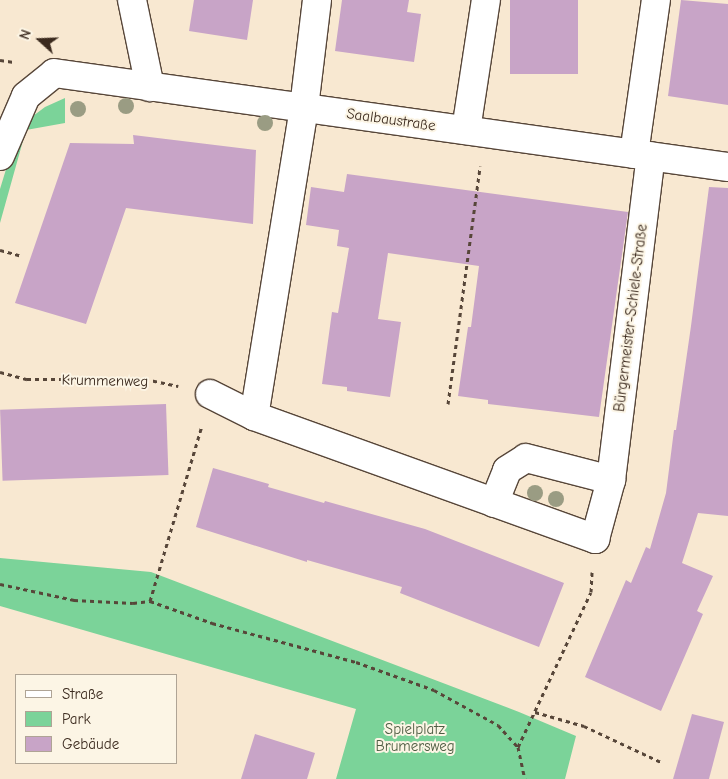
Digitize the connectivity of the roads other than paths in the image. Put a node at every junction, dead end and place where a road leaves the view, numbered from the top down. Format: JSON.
{"nodes":[{"id":1,"x":132,"y":0,"type":"edge"},
{"id":2,"x":317,"y":0,"type":"edge"},
{"id":3,"x":486,"y":0,"type":"edge"},
{"id":4,"x":656,"y":0,"type":"edge"},
{"id":5,"x":150,"y":86,"type":"junction"},
{"id":6,"x":304,"y":108,"type":"junction"},
{"id":7,"x":476,"y":132,"type":"junction"},
{"id":8,"x":642,"y":155,"type":"junction"},
{"id":9,"x":0,"y":156,"type":"edge"},
{"id":10,"x":728,"y":167,"type":"edge"},
{"id":11,"x":210,"y":394,"type":"road end"},
{"id":12,"x":254,"y":416,"type":"junction"},
{"id":13,"x":611,"y":480,"type":"junction"},
{"id":14,"x":494,"y":503,"type":"junction"}],
"edges":[{"from":1,"to":5,"type":"street"},
{"from":2,"to":6,"type":"street"},
{"from":3,"to":7,"type":"street"},
{"from":4,"to":8,"type":"street","name":"Bürgermeister-Schiele-Straße"},
{"from":5,"to":6,"type":"street","name":"Saalbaustraße"},
{"from":5,"to":9,"type":"street","name":"Saalbaustraße"},
{"from":6,"to":7,"type":"street","name":"Saalbaustraße"},
{"from":6,"to":12,"type":"street"},
{"from":7,"to":8,"type":"street","name":"Saalbaustraße"},
{"from":8,"to":10,"type":"street","name":"Saalbaustraße"},
{"from":8,"to":13,"type":"street","name":"Bürgermeister-Schiele-Straße"},
{"from":11,"to":12,"type":"street"},
{"from":12,"to":14,"type":"street"},
{"from":13,"to":14,"type":"street"},
{"from":13,"to":14,"type":"street","name":"Bürgermeister-Schiele-Straße"}]}
